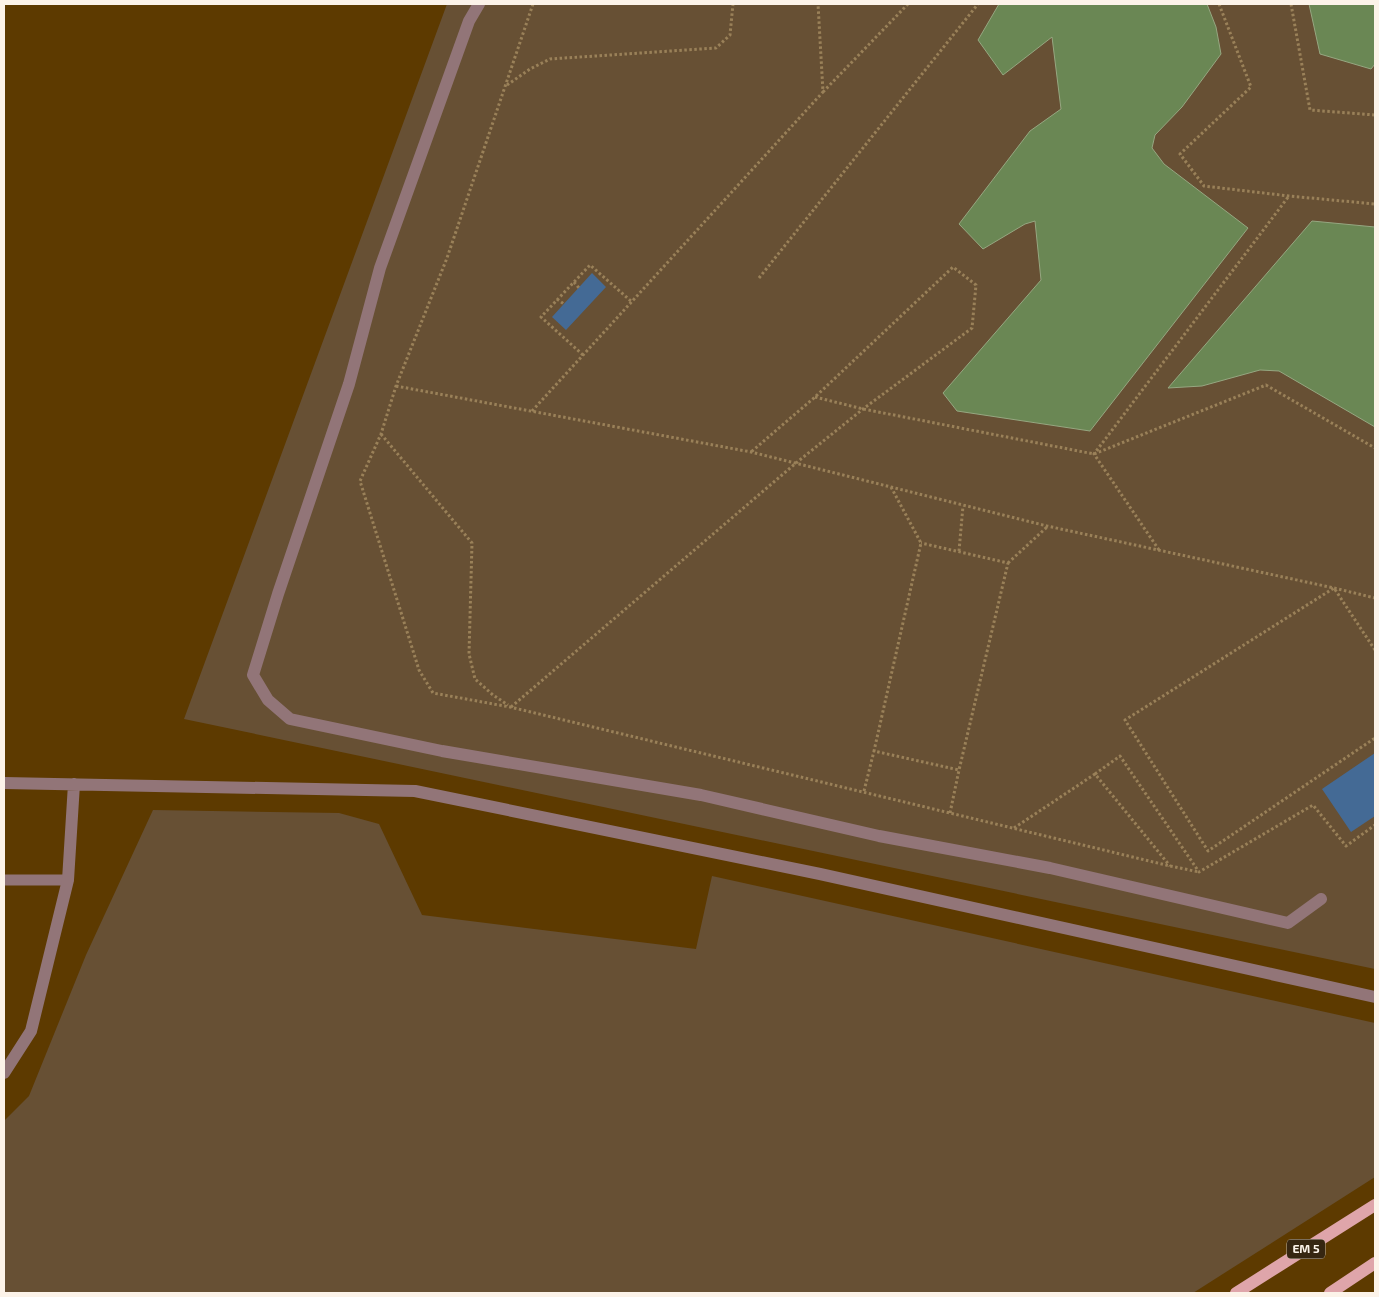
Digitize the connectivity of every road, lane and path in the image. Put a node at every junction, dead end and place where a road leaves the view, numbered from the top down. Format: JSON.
{"nodes":[{"id":1,"x":479,"y":4,"type":"edge"},
{"id":2,"x":533,"y":4,"type":"edge"},
{"id":3,"x":733,"y":4,"type":"edge"},
{"id":4,"x":818,"y":4,"type":"edge"},
{"id":5,"x":908,"y":4,"type":"edge"},
{"id":6,"x":978,"y":4,"type":"edge"},
{"id":7,"x":1219,"y":4,"type":"edge"},
{"id":8,"x":1292,"y":4,"type":"edge"},
{"id":9,"x":506,"y":86,"type":"junction"},
{"id":10,"x":823,"y":92,"type":"junction"},
{"id":11,"x":1375,"y":110,"type":"edge"},
{"id":12,"x":1373,"y":115,"type":"edge"},
{"id":13,"x":1289,"y":196,"type":"junction"},
{"id":14,"x":1375,"y":204,"type":"edge"},
{"id":15,"x":759,"y":278,"type":"dead end"},
{"id":16,"x":574,"y":282,"type":"junction"},
{"id":17,"x":579,"y":288,"type":"dead end"},
{"id":18,"x":558,"y":299,"type":"junction"},
{"id":19,"x":632,"y":302,"type":"junction"},
{"id":20,"x":564,"y":304,"type":"dead end"},
{"id":21,"x":582,"y":355,"type":"junction"},
{"id":22,"x":396,"y":386,"type":"junction"},
{"id":23,"x":814,"y":397,"type":"junction"},
{"id":24,"x":863,"y":408,"type":"junction"},
{"id":25,"x":532,"y":411,"type":"junction"},
{"id":26,"x":381,"y":434,"type":"junction"},
{"id":27,"x":1375,"y":448,"type":"edge"},
{"id":28,"x":751,"y":452,"type":"junction"},
{"id":29,"x":1094,"y":454,"type":"junction"},
{"id":30,"x":796,"y":463,"type":"junction"},
{"id":31,"x":891,"y":487,"type":"junction"},
{"id":32,"x":964,"y":506,"type":"junction"},
{"id":33,"x":1047,"y":526,"type":"junction"},
{"id":34,"x":921,"y":543,"type":"junction"},
{"id":35,"x":1159,"y":550,"type":"junction"},
{"id":36,"x":959,"y":551,"type":"junction"},
{"id":37,"x":1008,"y":562,"type":"junction"},
{"id":38,"x":1334,"y":588,"type":"junction"},
{"id":39,"x":1375,"y":598,"type":"edge"},
{"id":40,"x":1375,"y":650,"type":"edge"},
{"id":41,"x":510,"y":707,"type":"junction"},
{"id":42,"x":1375,"y":738,"type":"edge"},
{"id":43,"x":874,"y":751,"type":"junction"},
{"id":44,"x":960,"y":770,"type":"junction"},
{"id":45,"x":1095,"y":774,"type":"junction"},
{"id":46,"x":4,"y":783,"type":"edge"},
{"id":47,"x":74,"y":784,"type":"junction"},
{"id":48,"x":864,"y":791,"type":"junction"},
{"id":49,"x":950,"y":813,"type":"junction"},
{"id":50,"x":1375,"y":825,"type":"edge"},
{"id":51,"x":1014,"y":828,"type":"junction"},
{"id":52,"x":1170,"y":866,"type":"junction"},
{"id":53,"x":1199,"y":872,"type":"junction"},
{"id":54,"x":4,"y":880,"type":"edge"},
{"id":55,"x":68,"y":880,"type":"junction"},
{"id":56,"x":1321,"y":899,"type":"dead end"},
{"id":57,"x":1375,"y":997,"type":"edge"},
{"id":58,"x":4,"y":1073,"type":"edge"},
{"id":59,"x":1375,"y":1205,"type":"edge"},
{"id":60,"x":1375,"y":1263,"type":"edge"},
{"id":61,"x":1236,"y":1293,"type":"edge"},
{"id":62,"x":1330,"y":1293,"type":"edge"}],
"edges":[{"from":1,"to":56,"type":"street"},
{"from":2,"to":9,"type":"path"},
{"from":3,"to":9,"type":"path"},
{"from":4,"to":10,"type":"path"},
{"from":5,"to":10,"type":"path"},
{"from":6,"to":15,"type":"path"},
{"from":7,"to":13,"type":"path"},
{"from":8,"to":12,"type":"path"},
{"from":9,"to":22,"type":"path"},
{"from":10,"to":19,"type":"path"},
{"from":11,"to":12,"type":"path"},
{"from":13,"to":14,"type":"path"},
{"from":13,"to":29,"type":"path"},
{"from":16,"to":17,"type":"path"},
{"from":16,"to":18,"type":"path"},
{"from":16,"to":19,"type":"path"},
{"from":18,"to":20,"type":"path"},
{"from":18,"to":21,"type":"path"},
{"from":19,"to":21,"type":"path"},
{"from":21,"to":25,"type":"path"},
{"from":22,"to":25,"type":"path"},
{"from":22,"to":26,"type":"path"},
{"from":23,"to":24,"type":"path"},
{"from":23,"to":24,"type":"path"},
{"from":23,"to":28,"type":"path"},
{"from":24,"to":29,"type":"path"},
{"from":24,"to":30,"type":"path"},
{"from":25,"to":28,"type":"path"},
{"from":26,"to":41,"type":"path"},
{"from":26,"to":41,"type":"path"},
{"from":27,"to":29,"type":"path"},
{"from":28,"to":30,"type":"path"},
{"from":29,"to":35,"type":"path"},
{"from":30,"to":31,"type":"path"},
{"from":30,"to":41,"type":"path"},
{"from":31,"to":32,"type":"path"},
{"from":31,"to":34,"type":"path"},
{"from":32,"to":33,"type":"path"},
{"from":32,"to":36,"type":"path"},
{"from":33,"to":35,"type":"path"},
{"from":33,"to":37,"type":"path"},
{"from":34,"to":36,"type":"path"},
{"from":34,"to":43,"type":"path"},
{"from":35,"to":38,"type":"path"},
{"from":36,"to":37,"type":"path"},
{"from":37,"to":44,"type":"path"},
{"from":38,"to":39,"type":"path"},
{"from":38,"to":40,"type":"path"},
{"from":38,"to":42,"type":"path"},
{"from":41,"to":48,"type":"path"},
{"from":43,"to":44,"type":"path"},
{"from":43,"to":48,"type":"path"},
{"from":44,"to":49,"type":"path"},
{"from":45,"to":51,"type":"path"},
{"from":45,"to":52,"type":"path"},
{"from":45,"to":53,"type":"path"},
{"from":46,"to":47,"type":"street"},
{"from":47,"to":55,"type":"street"},
{"from":47,"to":57,"type":"street"},
{"from":48,"to":49,"type":"path"},
{"from":49,"to":51,"type":"path"},
{"from":50,"to":53,"type":"path"},
{"from":51,"to":52,"type":"path"},
{"from":52,"to":53,"type":"path"},
{"from":54,"to":55,"type":"lane"},
{"from":55,"to":58,"type":"street"},
{"from":59,"to":61,"type":"main road","number":"EM 5"},
{"from":60,"to":62,"type":"main road"}]}
